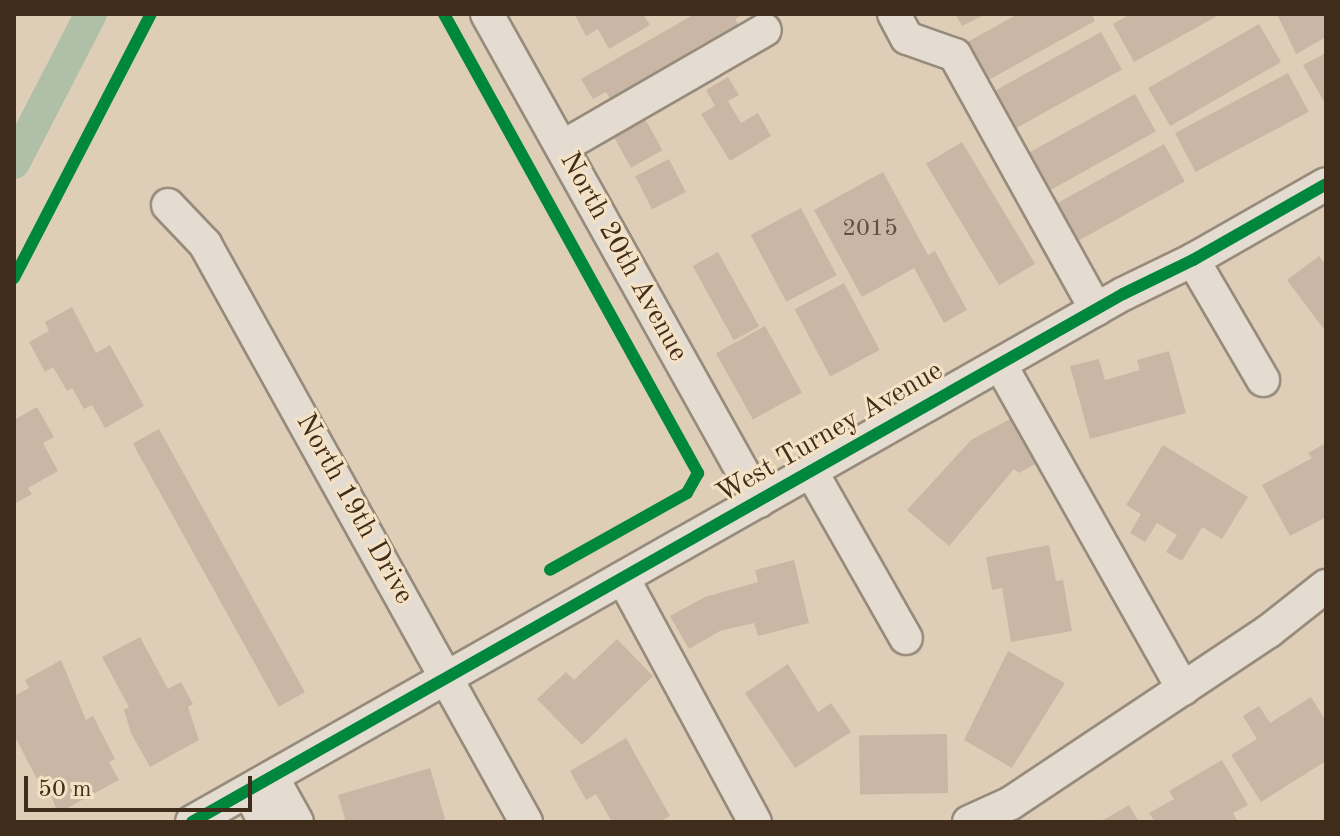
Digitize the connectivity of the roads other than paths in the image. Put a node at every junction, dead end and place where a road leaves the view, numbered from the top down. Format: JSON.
{"nodes":[{"id":1,"x":487,"y":14,"type":"edge"},
{"id":2,"x":894,"y":14,"type":"edge"},
{"id":3,"x":765,"y":30,"type":"dead end"},
{"id":4,"x":562,"y":147,"type":"junction"},
{"id":5,"x":1326,"y":184,"type":"edge"},
{"id":6,"x":168,"y":205,"type":"dead end"},
{"id":7,"x":1193,"y":260,"type":"junction"},
{"id":8,"x":1096,"y":309,"type":"junction"},
{"id":9,"x":1000,"y":364,"type":"junction"},
{"id":10,"x":1263,"y":380,"type":"dead end"},
{"id":11,"x":811,"y":471,"type":"junction"},
{"id":12,"x":759,"y":501,"type":"junction"},
{"id":13,"x":623,"y":578,"type":"junction"},
{"id":14,"x":1326,"y":586,"type":"edge"},
{"id":15,"x":906,"y":638,"type":"dead end"},
{"id":16,"x":446,"y":678,"type":"junction"},
{"id":17,"x":1183,"y":689,"type":"junction"},
{"id":18,"x":260,"y":784,"type":"junction"},
{"id":19,"x":192,"y":822,"type":"edge"},
{"id":20,"x":265,"y":822,"type":"edge"},
{"id":21,"x":297,"y":822,"type":"edge"},
{"id":22,"x":526,"y":822,"type":"edge"},
{"id":23,"x":755,"y":822,"type":"edge"},
{"id":24,"x":969,"y":822,"type":"edge"}],
"edges":[{"from":1,"to":4,"type":"street","name":"North 20th Avenue"},
{"from":2,"to":8,"type":"street"},
{"from":3,"to":4,"type":"street"},
{"from":4,"to":12,"type":"street","name":"North 20th Avenue"},
{"from":5,"to":7,"type":"street","name":"West Turney Avenue"},
{"from":6,"to":16,"type":"street","name":"North 19th Drive"},
{"from":7,"to":8,"type":"street","name":"West Turney Avenue"},
{"from":7,"to":10,"type":"street"},
{"from":8,"to":9,"type":"street","name":"West Turney Avenue"},
{"from":9,"to":11,"type":"street","name":"West Turney Avenue"},
{"from":9,"to":17,"type":"street"},
{"from":11,"to":12,"type":"street","name":"West Turney Avenue"},
{"from":11,"to":15,"type":"street"},
{"from":12,"to":13,"type":"street","name":"West Turney Avenue"},
{"from":13,"to":16,"type":"street","name":"West Turney Avenue"},
{"from":13,"to":23,"type":"street"},
{"from":14,"to":17,"type":"street"},
{"from":16,"to":18,"type":"street","name":"West Turney Avenue"},
{"from":16,"to":22,"type":"street","name":"North 19th Drive"},
{"from":17,"to":24,"type":"street"},
{"from":18,"to":19,"type":"street","name":"West Turney Avenue"},
{"from":18,"to":20,"type":"street"},
{"from":18,"to":21,"type":"street"}]}
